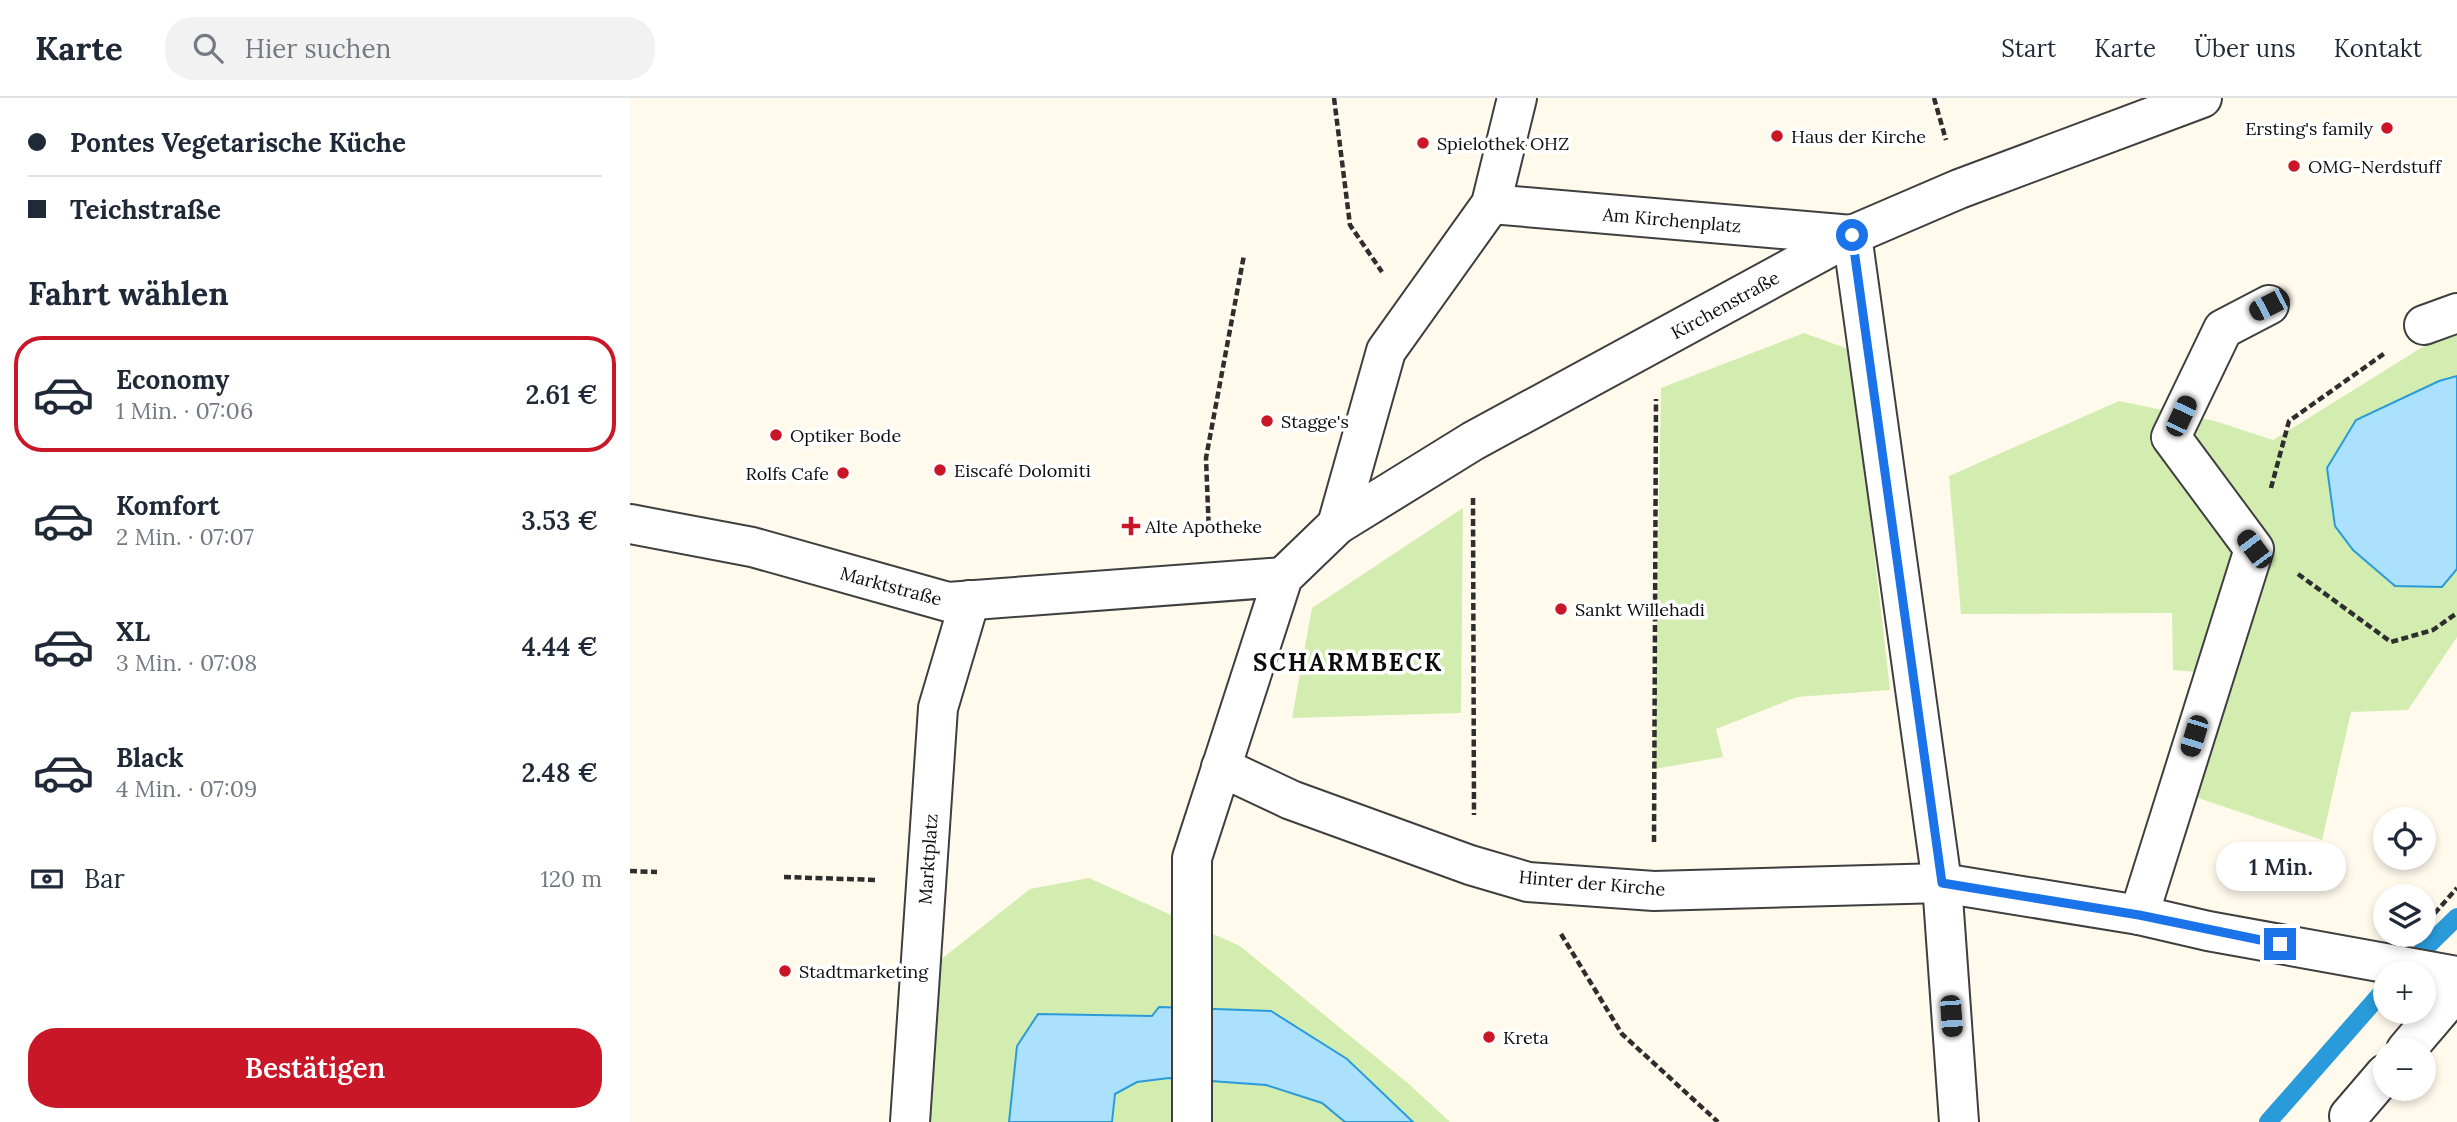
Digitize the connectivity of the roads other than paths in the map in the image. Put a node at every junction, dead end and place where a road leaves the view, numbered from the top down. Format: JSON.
{"nodes":[{"id":1,"x":1517,"y":98,"type":"edge"},
{"id":2,"x":2202,"y":98,"type":"edge"},
{"id":3,"x":1491,"y":204,"type":"junction"},
{"id":4,"x":1852,"y":235,"type":"junction"},
{"id":5,"x":2269,"y":305,"type":"dead end"},
{"id":6,"x":630,"y":524,"type":"edge"},
{"id":7,"x":1337,"y":525,"type":"junction"},
{"id":8,"x":1283,"y":577,"type":"junction"},
{"id":9,"x":970,"y":600,"type":"junction"},
{"id":10,"x":1221,"y":767,"type":"junction"},
{"id":11,"x":1942,"y":883,"type":"junction"},
{"id":12,"x":2139,"y":915,"type":"junction"},
{"id":13,"x":2450,"y":980,"type":"edge"},
{"id":14,"x":2414,"y":1038,"type":"edge"},
{"id":15,"x":2373,"y":1088,"type":"edge"},
{"id":16,"x":2349,"y":1116,"type":"dead end"},
{"id":17,"x":910,"y":1122,"type":"edge"},
{"id":18,"x":1192,"y":1122,"type":"edge"},
{"id":19,"x":1959,"y":1122,"type":"edge"}],
"edges":[{"from":1,"to":3,"type":"street"},
{"from":2,"to":4,"type":"street","name":"Kirchenstraße"},
{"from":3,"to":4,"type":"street","name":"Am Kirchenplatz"},
{"from":3,"to":7,"type":"street"},
{"from":4,"to":7,"type":"street","name":"Kirchenstraße"},
{"from":4,"to":11,"type":"street"},
{"from":5,"to":12,"type":"street"},
{"from":6,"to":9,"type":"street","name":"Marktstraße"},
{"from":7,"to":8,"type":"street","name":"Kirchenstraße"},
{"from":8,"to":9,"type":"street","name":"Marktstraße"},
{"from":8,"to":10,"type":"street"},
{"from":9,"to":17,"type":"street","name":"Marktplatz"},
{"from":10,"to":11,"type":"street","name":"Hinter der Kirche"},
{"from":10,"to":18,"type":"street"},
{"from":11,"to":12,"type":"street","name":"Hinter der Kirche"},
{"from":11,"to":19,"type":"street"},
{"from":12,"to":13,"type":"street","name":"Hinter der Kirche"},
{"from":13,"to":14,"type":"street"},
{"from":15,"to":16,"type":"street"}]}
